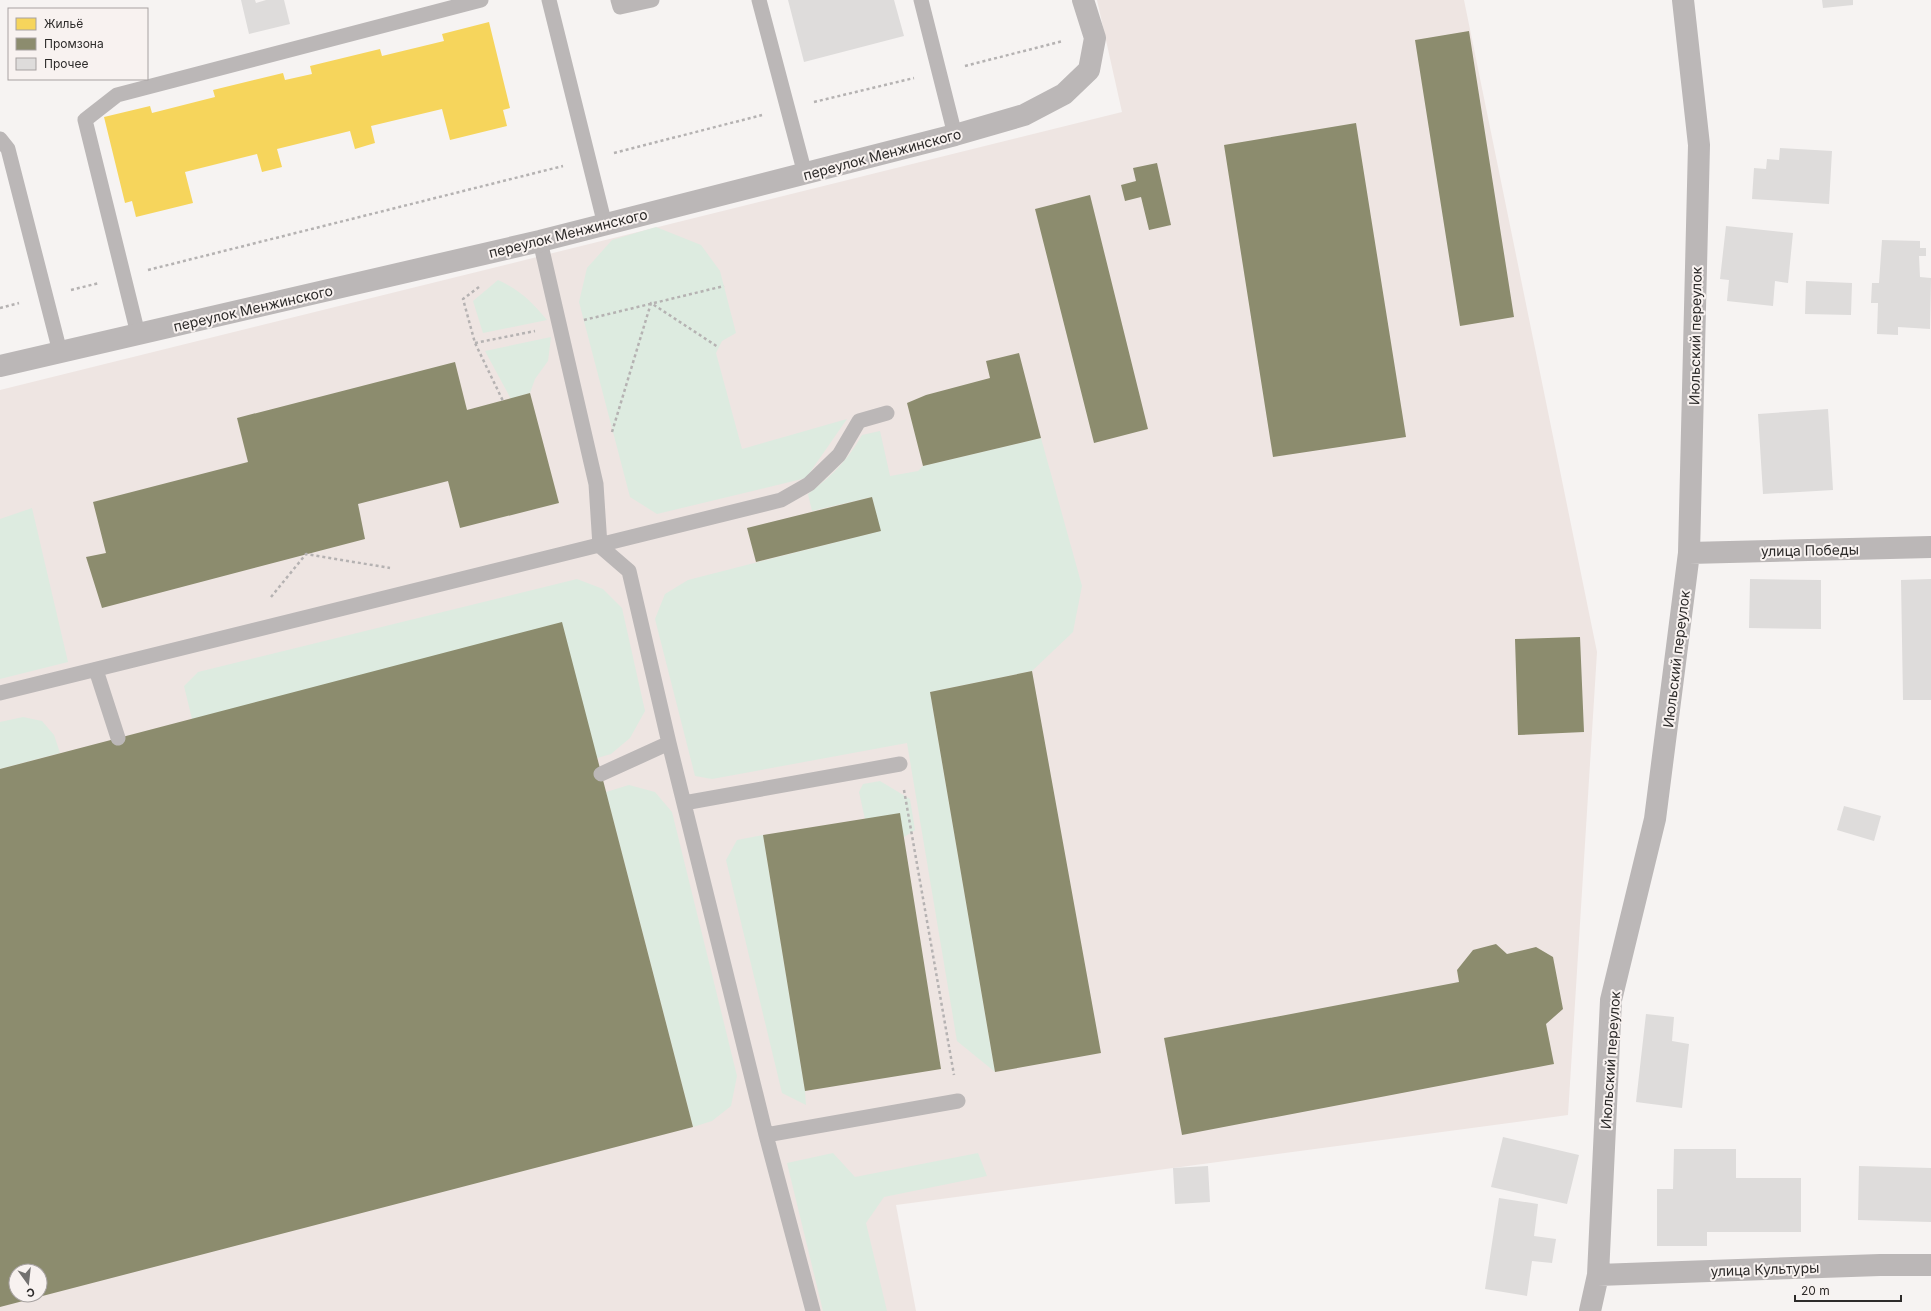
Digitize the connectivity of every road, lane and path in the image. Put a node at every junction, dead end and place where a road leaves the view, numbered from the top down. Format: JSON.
{"nodes":[{"id":1,"x":481,"y":0,"type":"edge"},
{"id":2,"x":549,"y":0,"type":"edge"},
{"id":3,"x":618,"y":0,"type":"edge"},
{"id":4,"x":652,"y":0,"type":"edge"},
{"id":5,"x":759,"y":0,"type":"edge"},
{"id":6,"x":921,"y":0,"type":"edge"},
{"id":7,"x":1083,"y":0,"type":"edge"},
{"id":8,"x":1684,"y":0,"type":"edge"},
{"id":9,"x":1066,"y":40,"type":"dead end"},
{"id":10,"x":939,"y":72,"type":"junction"},
{"id":11,"x":788,"y":108,"type":"junction"},
{"id":12,"x":955,"y":135,"type":"junction"},
{"id":13,"x":0,"y":139,"type":"edge"},
{"id":14,"x":588,"y":160,"type":"junction"},
{"id":15,"x":805,"y":174,"type":"junction"},
{"id":16,"x":605,"y":224,"type":"junction"},
{"id":17,"x":540,"y":241,"type":"junction"},
{"id":18,"x":122,"y":277,"type":"junction"},
{"id":19,"x":481,"y":286,"type":"dead end"},
{"id":20,"x":724,"y":286,"type":"dead end"},
{"id":21,"x":47,"y":296,"type":"junction"},
{"id":22,"x":651,"y":303,"type":"junction"},
{"id":23,"x":0,"y":308,"type":"edge"},
{"id":24,"x":560,"y":326,"type":"junction"},
{"id":25,"x":138,"y":334,"type":"junction"},
{"id":26,"x":475,"y":343,"type":"junction"},
{"id":27,"x":718,"y":347,"type":"dead end"},
{"id":28,"x":60,"y":352,"type":"junction"},
{"id":29,"x":0,"y":366,"type":"edge"},
{"id":30,"x":503,"y":401,"type":"dead end"},
{"id":31,"x":887,"y":413,"type":"dead end"},
{"id":32,"x":610,"y":439,"type":"dead end"},
{"id":33,"x":600,"y":546,"type":"junction"},
{"id":34,"x":1931,"y":547,"type":"edge"},
{"id":35,"x":1689,"y":553,"type":"junction"},
{"id":36,"x":392,"y":568,"type":"dead end"},
{"id":37,"x":242,"y":634,"type":"junction"},
{"id":38,"x":96,"y":670,"type":"junction"},
{"id":39,"x":0,"y":693,"type":"edge"},
{"id":40,"x":118,"y":738,"type":"dead end"},
{"id":41,"x":669,"y":743,"type":"junction"},
{"id":42,"x":900,"y":764,"type":"joint"},
{"id":43,"x":601,"y":774,"type":"dead end"},
{"id":44,"x":684,"y":803,"type":"junction"},
{"id":45,"x":958,"y":1101,"type":"joint"},
{"id":46,"x":766,"y":1135,"type":"junction"},
{"id":47,"x":1931,"y":1265,"type":"edge"},
{"id":48,"x":1598,"y":1275,"type":"junction"},
{"id":49,"x":813,"y":1311,"type":"edge"},
{"id":50,"x":1590,"y":1311,"type":"edge"}],
"edges":[{"from":1,"to":18,"type":"lane"},
{"from":2,"to":14,"type":"lane"},
{"from":3,"to":4,"type":"lane"},
{"from":5,"to":11,"type":"lane"},
{"from":6,"to":10,"type":"lane"},
{"from":7,"to":12,"type":"street","name":"переулок Менжинского"},
{"from":8,"to":35,"type":"street","name":"Июльский переулок"},
{"from":9,"to":10,"type":"path"},
{"from":10,"to":11,"type":"path"},
{"from":10,"to":12,"type":"lane"},
{"from":11,"to":14,"type":"path"},
{"from":11,"to":15,"type":"lane"},
{"from":12,"to":15,"type":"street","name":"переулок Менжинского"},
{"from":13,"to":21,"type":"lane"},
{"from":14,"to":16,"type":"lane"},
{"from":14,"to":18,"type":"path"},
{"from":15,"to":16,"type":"street","name":"переулок Менжинского"},
{"from":16,"to":17,"type":"street","name":"переулок Менжинского"},
{"from":17,"to":24,"type":"lane"},
{"from":17,"to":25,"type":"street","name":"переулок Менжинского"},
{"from":18,"to":21,"type":"path"},
{"from":18,"to":25,"type":"lane"},
{"from":19,"to":26,"type":"path"},
{"from":20,"to":22,"type":"path"},
{"from":21,"to":23,"type":"path"},
{"from":21,"to":28,"type":"lane"},
{"from":22,"to":24,"type":"path"},
{"from":22,"to":27,"type":"path"},
{"from":22,"to":32,"type":"path"},
{"from":24,"to":26,"type":"path"},
{"from":24,"to":33,"type":"lane"},
{"from":25,"to":28,"type":"street","name":"переулок Менжинского"},
{"from":26,"to":30,"type":"path"},
{"from":28,"to":29,"type":"street","name":"переулок Менжинского"},
{"from":31,"to":33,"type":"lane"},
{"from":33,"to":37,"type":"lane"},
{"from":33,"to":41,"type":"lane"},
{"from":34,"to":35,"type":"street","name":"улица Победы"},
{"from":35,"to":48,"type":"street","name":"Июльский переулок"},
{"from":36,"to":37,"type":"path"},
{"from":37,"to":38,"type":"lane"},
{"from":38,"to":39,"type":"lane"},
{"from":38,"to":40,"type":"lane"},
{"from":41,"to":43,"type":"lane"},
{"from":41,"to":44,"type":"lane"},
{"from":42,"to":44,"type":"lane"},
{"from":42,"to":45,"type":"path"},
{"from":44,"to":46,"type":"lane"},
{"from":45,"to":46,"type":"lane"},
{"from":46,"to":49,"type":"lane"},
{"from":47,"to":48,"type":"street","name":"улица Культуры"},
{"from":48,"to":50,"type":"street","name":"Июльский переулок"}]}
